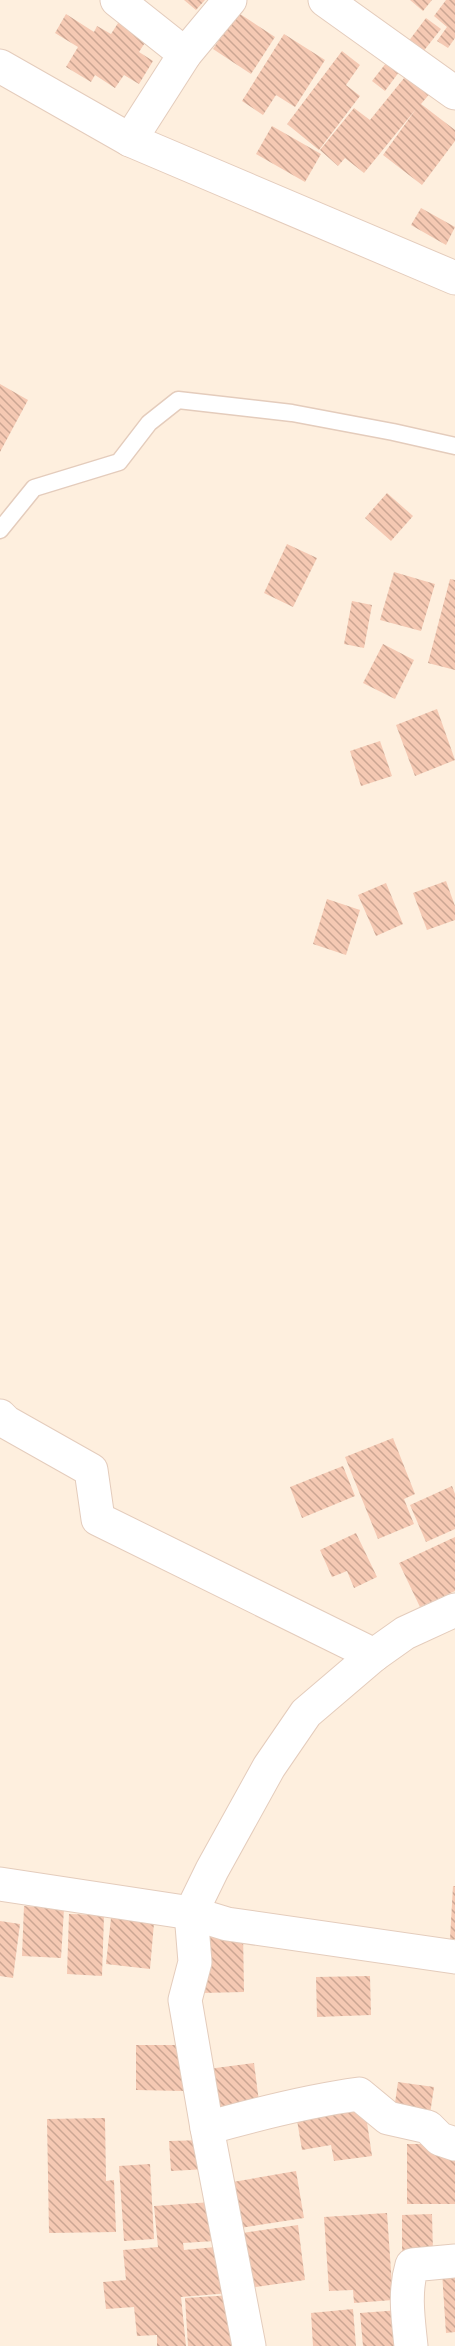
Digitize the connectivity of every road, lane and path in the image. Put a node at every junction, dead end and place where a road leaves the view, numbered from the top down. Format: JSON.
{"nodes":[{"id":1,"x":117,"y":0,"type":"edge"},
{"id":2,"x":230,"y":0,"type":"edge"},
{"id":3,"x":325,"y":0,"type":"edge"},
{"id":4,"x":185,"y":54,"type":"junction"},
{"id":5,"x":0,"y":66,"type":"edge"},
{"id":6,"x":455,"y":93,"type":"edge"},
{"id":7,"x":130,"y":140,"type":"junction"},
{"id":8,"x":455,"y":278,"type":"edge"},
{"id":9,"x":455,"y":446,"type":"edge"},
{"id":10,"x":0,"y":530,"type":"edge"},
{"id":11,"x":0,"y":1416,"type":"edge"},
{"id":12,"x":455,"y":1610,"type":"edge"},
{"id":13,"x":374,"y":1655,"type":"junction"},
{"id":14,"x":0,"y":1884,"type":"edge"},
{"id":15,"x":190,"y":1913,"type":"junction"},
{"id":16,"x":455,"y":1957,"type":"edge"},
{"id":17,"x":207,"y":2128,"type":"junction"},
{"id":18,"x":455,"y":2144,"type":"edge"},
{"id":19,"x":455,"y":2261,"type":"edge"},
{"id":20,"x":249,"y":2346,"type":"edge"},
{"id":21,"x":411,"y":2346,"type":"edge"}],
"edges":[{"from":1,"to":4,"type":"street"},
{"from":2,"to":4,"type":"street"},
{"from":3,"to":6,"type":"street"},
{"from":4,"to":7,"type":"street"},
{"from":5,"to":7,"type":"street"},
{"from":7,"to":8,"type":"street"},
{"from":9,"to":10,"type":"lane"},
{"from":11,"to":13,"type":"street"},
{"from":12,"to":13,"type":"street"},
{"from":13,"to":15,"type":"street"},
{"from":14,"to":15,"type":"street"},
{"from":15,"to":16,"type":"street"},
{"from":15,"to":17,"type":"street"},
{"from":17,"to":18,"type":"street"},
{"from":17,"to":20,"type":"street"},
{"from":19,"to":21,"type":"street"}]}
